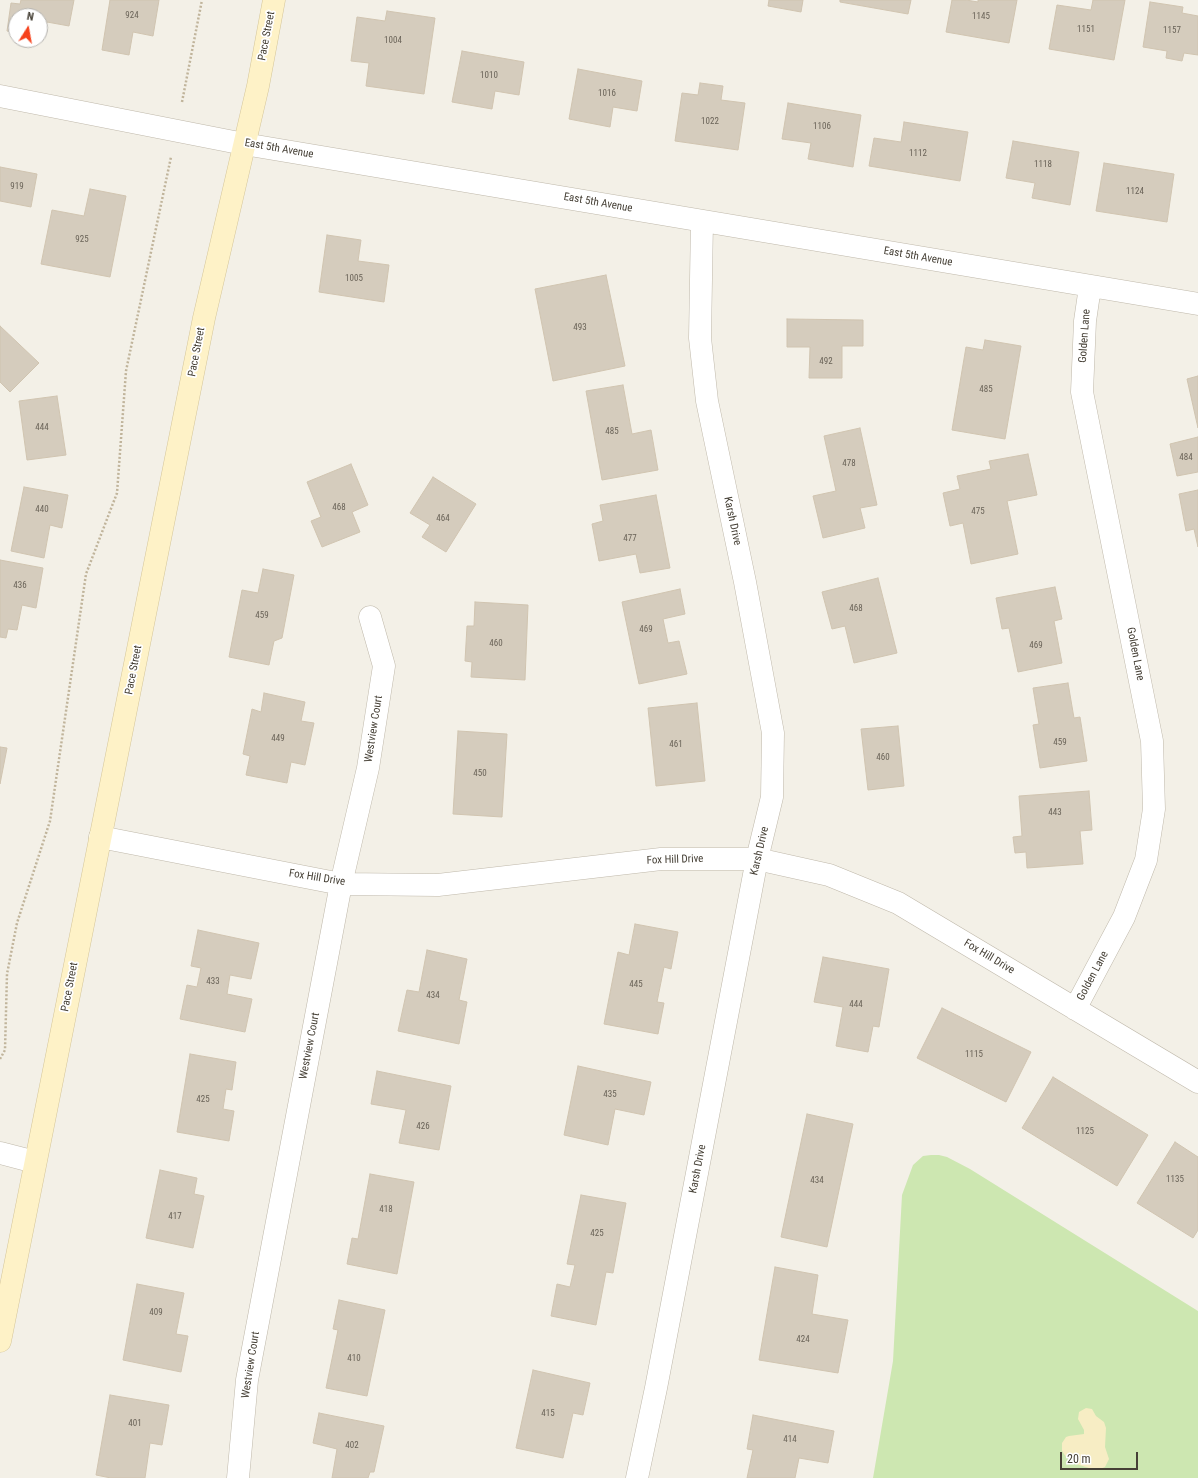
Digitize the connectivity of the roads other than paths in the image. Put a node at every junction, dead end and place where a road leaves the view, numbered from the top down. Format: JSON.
{"nodes":[{"id":1,"x":274,"y":0,"type":"edge"},
{"id":2,"x":0,"y":96,"type":"edge"},
{"id":3,"x":244,"y":144,"type":"junction"},
{"id":4,"x":702,"y":221,"type":"junction"},
{"id":5,"x":1090,"y":286,"type":"junction"},
{"id":6,"x":1198,"y":304,"type":"edge"},
{"id":7,"x":370,"y":617,"type":"dead end"},
{"id":8,"x":100,"y":837,"type":"junction"},
{"id":9,"x":757,"y":859,"type":"junction"},
{"id":10,"x":340,"y":884,"type":"junction"},
{"id":11,"x":1075,"y":1009,"type":"junction"},
{"id":12,"x":1198,"y":1082,"type":"edge"},
{"id":13,"x":0,"y":1153,"type":"edge"},
{"id":14,"x":35,"y":1162,"type":"junction"},
{"id":15,"x":0,"y":1341,"type":"edge"},
{"id":16,"x":238,"y":1478,"type":"edge"},
{"id":17,"x":637,"y":1478,"type":"edge"}],
"edges":[{"from":1,"to":3,"type":"main road","name":"Pace Street"},
{"from":2,"to":3,"type":"street","name":"East 5th Avenue"},
{"from":3,"to":4,"type":"street","name":"East 5th Avenue"},
{"from":3,"to":8,"type":"main road","name":"Pace Street"},
{"from":4,"to":5,"type":"street","name":"East 5th Avenue"},
{"from":4,"to":9,"type":"street","name":"Karsh Drive"},
{"from":5,"to":6,"type":"street","name":"East 5th Avenue"},
{"from":5,"to":11,"type":"street","name":"Golden Lane"},
{"from":7,"to":10,"type":"street","name":"Westview Court"},
{"from":8,"to":10,"type":"street","name":"Fox Hill Drive"},
{"from":8,"to":14,"type":"main road","name":"Pace Street"},
{"from":9,"to":10,"type":"street","name":"Fox Hill Drive"},
{"from":9,"to":11,"type":"street","name":"Fox Hill Drive"},
{"from":9,"to":17,"type":"street","name":"Karsh Drive"},
{"from":10,"to":16,"type":"street","name":"Westview Court"},
{"from":11,"to":12,"type":"street","name":"Fox Hill Drive"},
{"from":13,"to":14,"type":"street"},
{"from":14,"to":15,"type":"main road","name":"Pace Street"}]}
